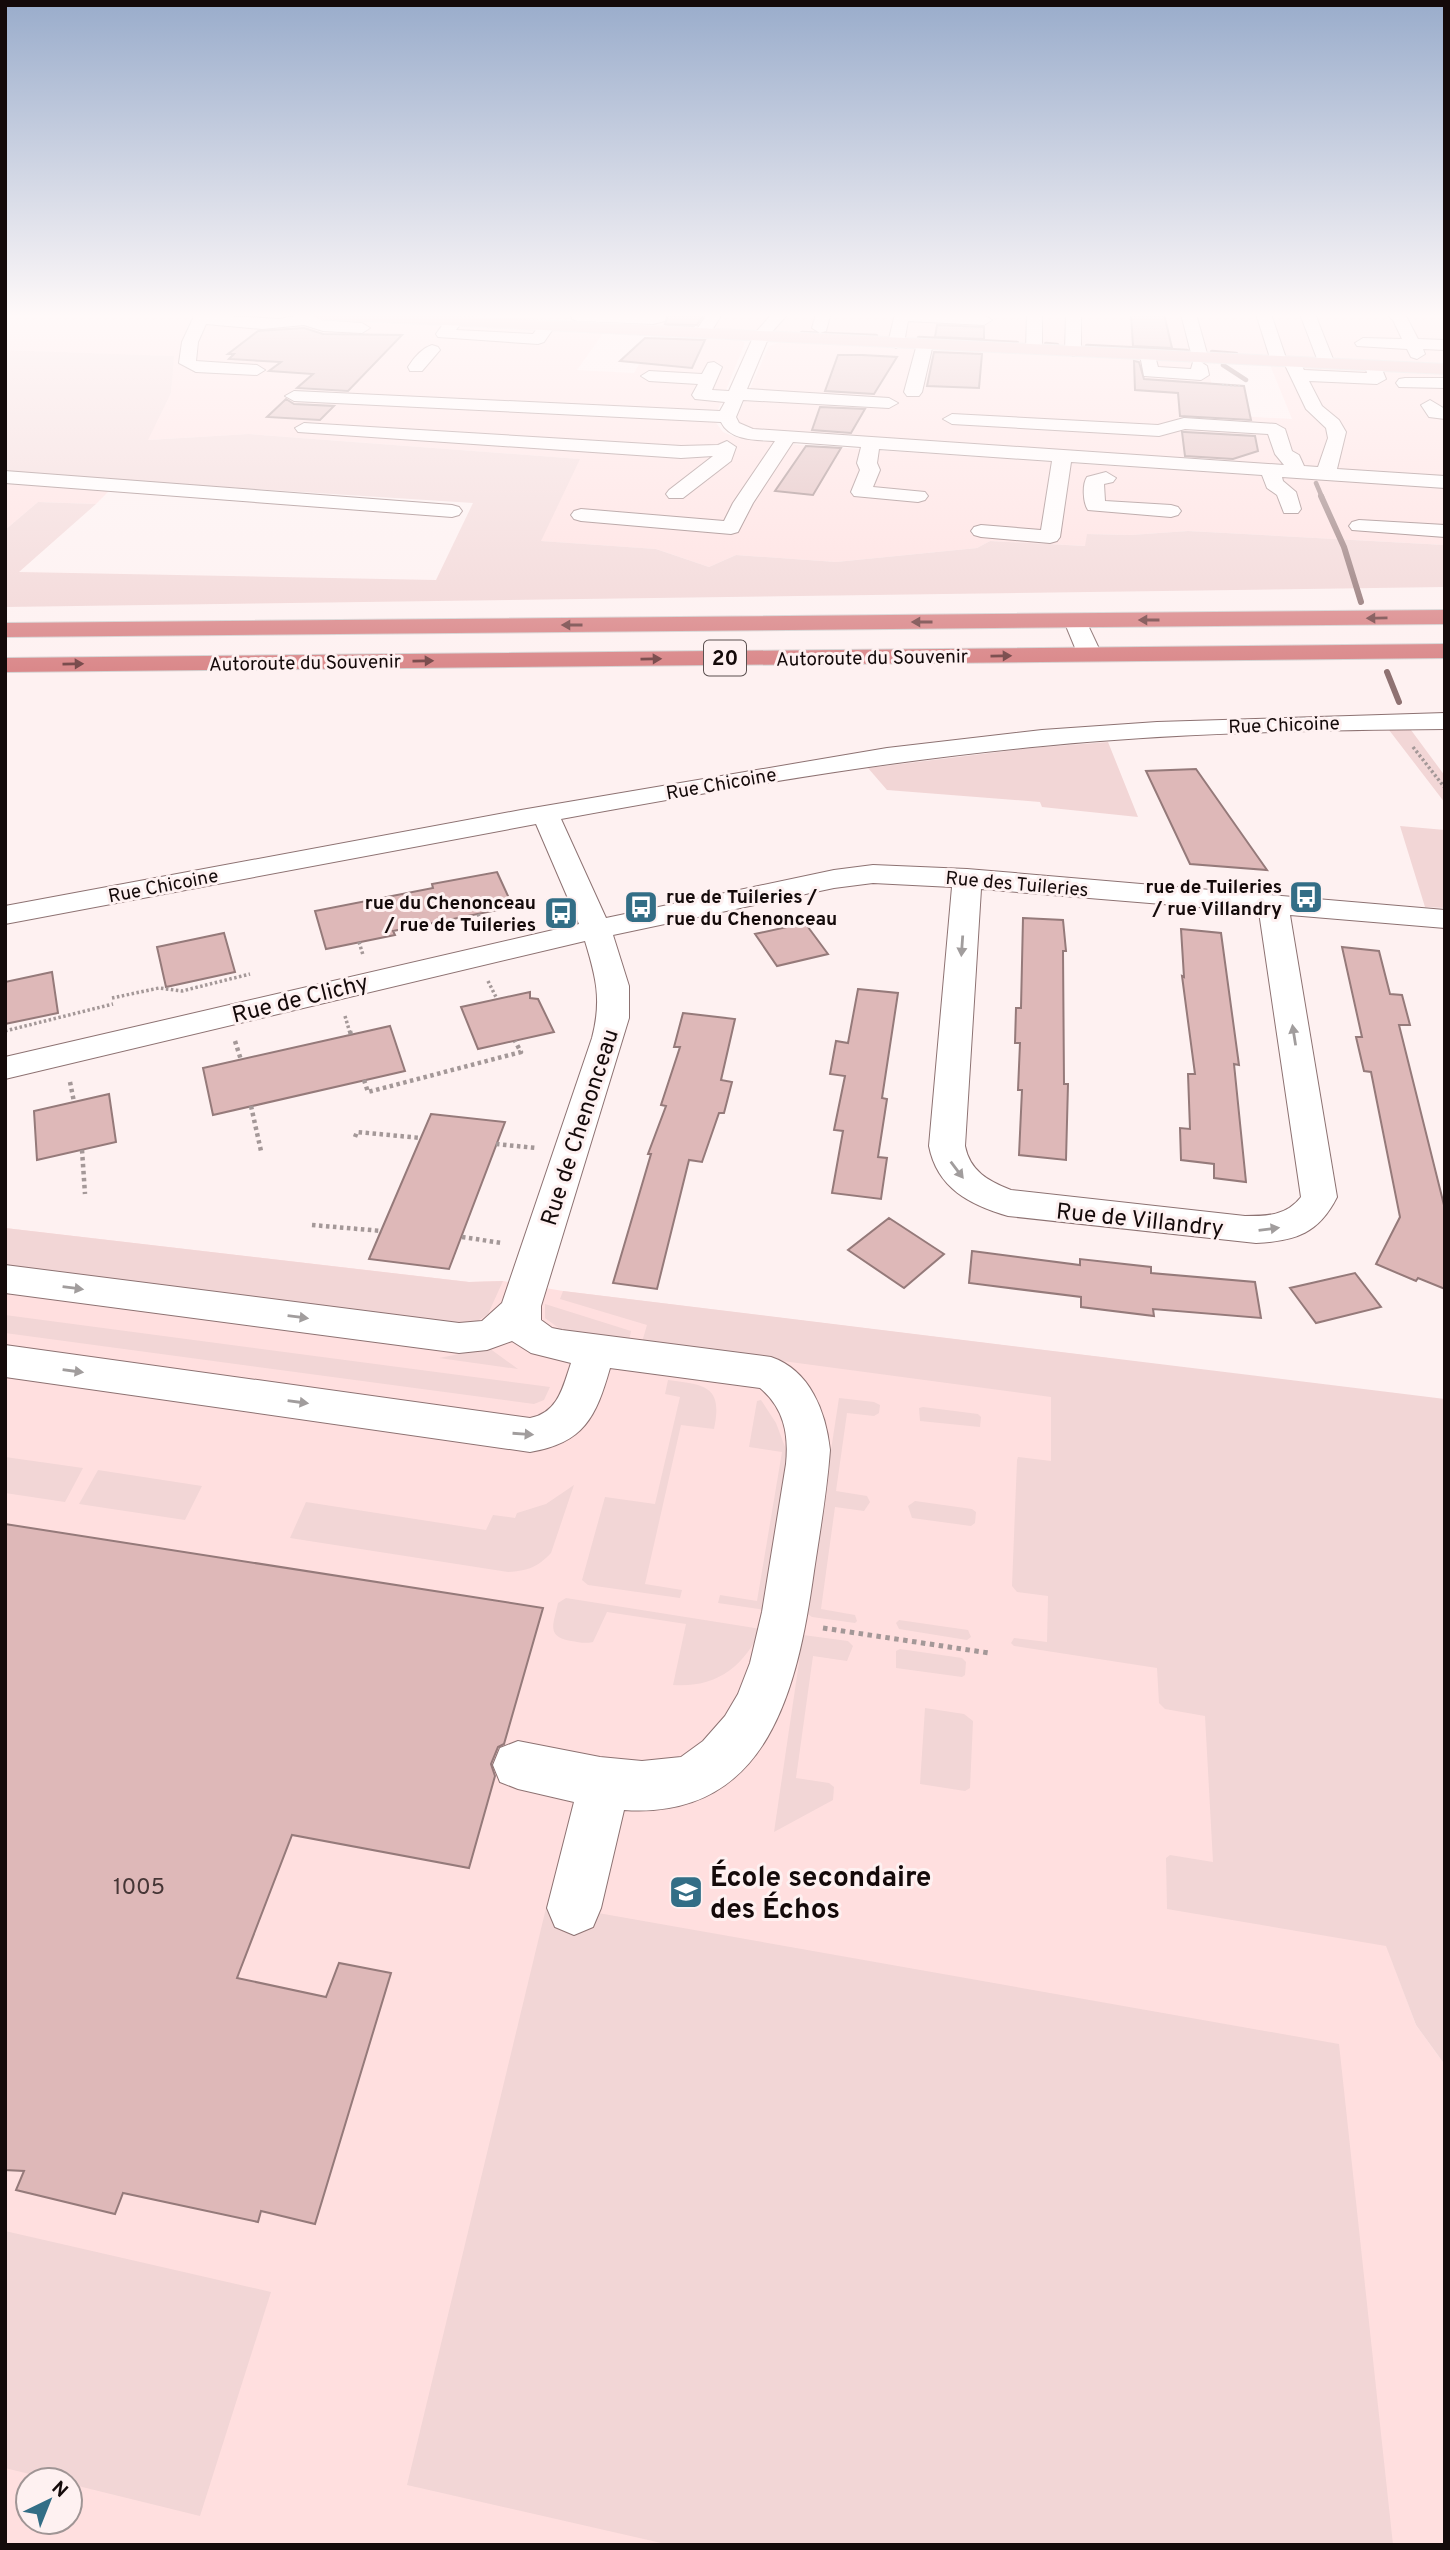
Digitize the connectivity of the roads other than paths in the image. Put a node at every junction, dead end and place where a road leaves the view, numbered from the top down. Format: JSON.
{"nodes":[{"id":1,"x":383,"y":433,"type":"edge"},
{"id":2,"x":747,"y":433,"type":"joint"},
{"id":3,"x":882,"y":433,"type":"edge"},
{"id":4,"x":1118,"y":433,"type":"edge"},
{"id":5,"x":1277,"y":433,"type":"edge"},
{"id":6,"x":1336,"y":433,"type":"edge"},
{"id":7,"x":866,"y":438,"type":"junction"},
{"id":8,"x":786,"y":439,"type":"junction"},
{"id":9,"x":722,"y":450,"type":"junction"},
{"id":10,"x":1062,"y":457,"type":"junction"},
{"id":11,"x":1110,"y":466,"type":"junction"},
{"id":12,"x":1271,"y":471,"type":"junction"},
{"id":13,"x":1296,"y":472,"type":"junction"},
{"id":14,"x":1328,"y":474,"type":"junction"},
{"id":15,"x":5,"y":477,"type":"edge"},
{"id":16,"x":1128,"y":480,"type":"dead end"},
{"id":17,"x":1445,"y":482,"type":"edge"},
{"id":18,"x":676,"y":494,"type":"dead end"},
{"id":19,"x":918,"y":496,"type":"dead end"},
{"id":20,"x":1291,"y":509,"type":"dead end"},
{"id":21,"x":452,"y":511,"type":"dead end"},
{"id":22,"x":1171,"y":511,"type":"dead end"},
{"id":23,"x":581,"y":515,"type":"dead end"},
{"id":24,"x":1359,"y":526,"type":"dead end"},
{"id":25,"x":981,"y":531,"type":"dead end"},
{"id":26,"x":1445,"y":531,"type":"edge"},
{"id":27,"x":1445,"y":617,"type":"edge"},
{"id":28,"x":1075,"y":621,"type":"junction"},
{"id":29,"x":5,"y":630,"type":"edge"},
{"id":30,"x":1445,"y":651,"type":"edge"},
{"id":31,"x":1090,"y":655,"type":"junction"},
{"id":32,"x":5,"y":665,"type":"edge"},
{"id":33,"x":1445,"y":721,"type":"edge"},
{"id":34,"x":545,"y":814,"type":"junction"},
{"id":35,"x":967,"y":878,"type":"junction"},
{"id":36,"x":1273,"y":904,"type":"junction"},
{"id":37,"x":5,"y":915,"type":"edge"},
{"id":38,"x":1445,"y":919,"type":"edge"},
{"id":39,"x":595,"y":930,"type":"junction"},
{"id":40,"x":5,"y":1068,"type":"edge"},
{"id":41,"x":5,"y":1279,"type":"edge"},
{"id":42,"x":524,"y":1295,"type":"junction"},
{"id":43,"x":594,"y":1350,"type":"junction"},
{"id":44,"x":5,"y":1361,"type":"edge"},
{"id":45,"x":518,"y":1765,"type":"dead end"},
{"id":46,"x":605,"y":1781,"type":"junction"},
{"id":47,"x":574,"y":1908,"type":"dead end"}],
"edges":[{"from":1,"to":9,"type":"street"},
{"from":2,"to":8,"type":"street"},
{"from":2,"to":9,"type":"street"},
{"from":3,"to":7,"type":"street"},
{"from":4,"to":11,"type":"street"},
{"from":5,"to":13,"type":"street"},
{"from":6,"to":14,"type":"street"},
{"from":7,"to":8,"type":"street"},
{"from":7,"to":10,"type":"street"},
{"from":7,"to":19,"type":"street"},
{"from":8,"to":23,"type":"street"},
{"from":9,"to":18,"type":"street"},
{"from":10,"to":11,"type":"street"},
{"from":10,"to":25,"type":"street"},
{"from":11,"to":12,"type":"street"},
{"from":11,"to":16,"type":"street"},
{"from":11,"to":22,"type":"street"},
{"from":12,"to":13,"type":"street"},
{"from":12,"to":20,"type":"street"},
{"from":13,"to":14,"type":"street"},
{"from":14,"to":17,"type":"street"},
{"from":15,"to":21,"type":"street"},
{"from":24,"to":26,"type":"street"},
{"from":27,"to":28,"type":"highway","name":"Autoroute du Souvenir","number":"20","one_way":true},
{"from":28,"to":29,"type":"highway","name":"Autoroute du Souvenir","number":"20","one_way":true},
{"from":28,"to":31,"type":"street"},
{"from":30,"to":31,"type":"highway","name":"Autoroute du Souvenir","number":"20"},
{"from":32,"to":31,"type":"highway","name":"Autoroute du Souvenir","number":"20","one_way":true},
{"from":33,"to":34,"type":"street","name":"Rue Chicoine"},
{"from":34,"to":37,"type":"street","name":"Rue Chicoine"},
{"from":34,"to":39,"type":"street","name":"Rue de Chenonceau"},
{"from":35,"to":36,"type":"street","name":"Rue des Tuileries"},
{"from":35,"to":36,"type":"street","name":"Rue de Villandry","one_way":true},
{"from":35,"to":39,"type":"street","name":"Rue des Tuileries"},
{"from":36,"to":38,"type":"street","name":"Rue des Tuileries"},
{"from":39,"to":40,"type":"street","name":"Rue de Clichy"},
{"from":39,"to":42,"type":"street","name":"Rue de Chenonceau"},
{"from":41,"to":42,"type":"street","one_way":true},
{"from":42,"to":43,"type":"street"},
{"from":44,"to":43,"type":"street","one_way":true},
{"from":43,"to":46,"type":"street"},
{"from":45,"to":46,"type":"street"},
{"from":46,"to":47,"type":"street"}]}
